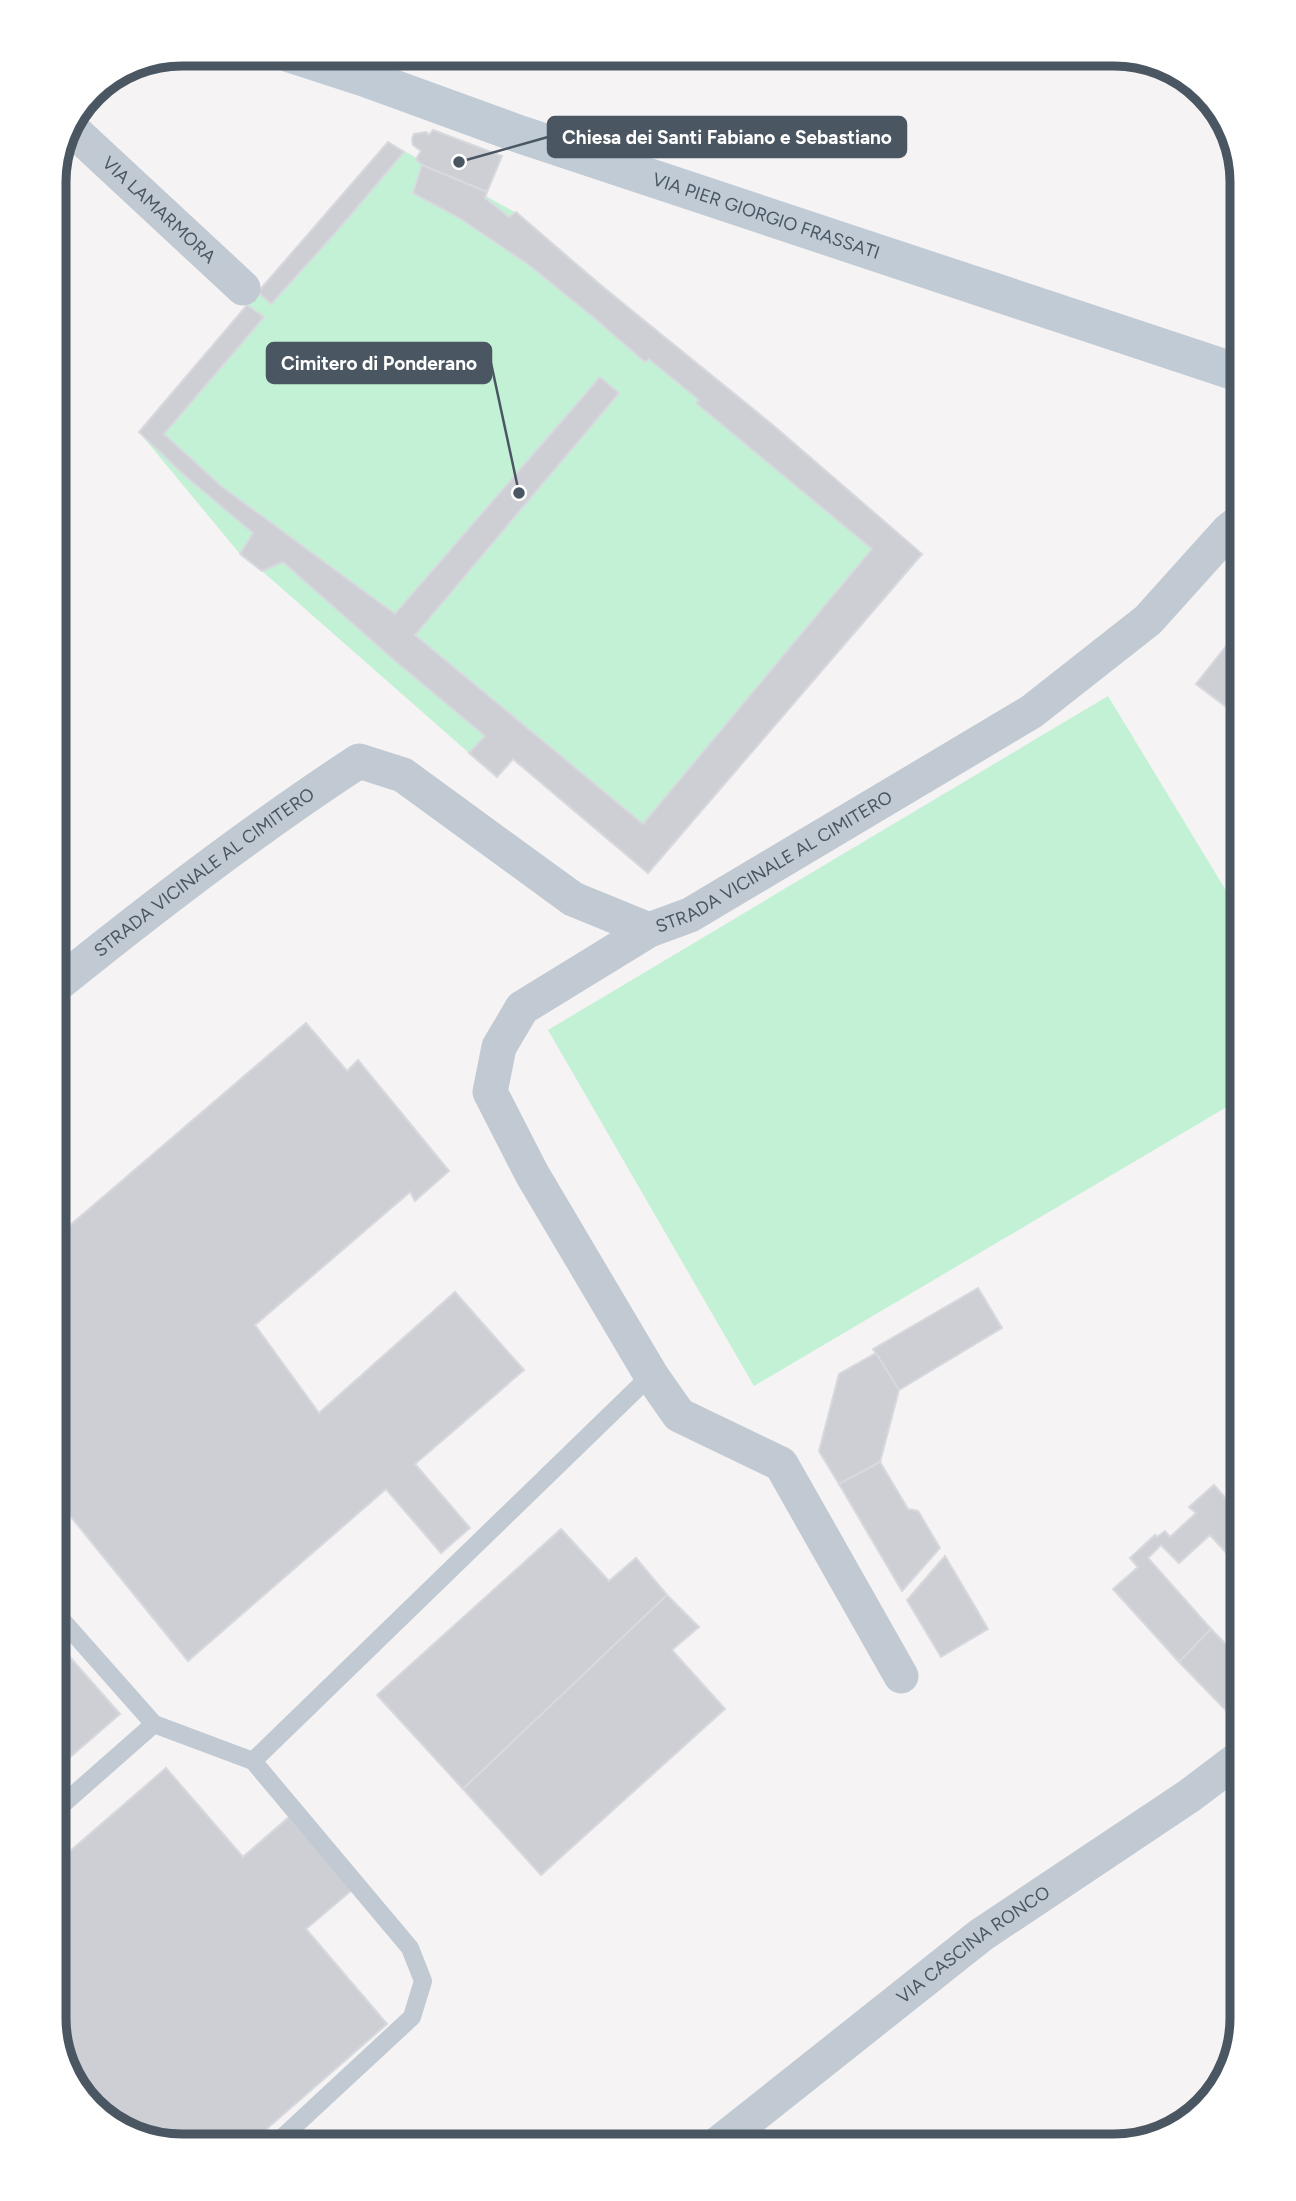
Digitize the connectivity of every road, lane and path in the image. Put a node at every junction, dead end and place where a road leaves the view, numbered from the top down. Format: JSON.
{"nodes":[{"id":1,"x":328,"y":66,"type":"edge"},
{"id":2,"x":77,"y":134,"type":"edge"},
{"id":3,"x":243,"y":288,"type":"dead end"},
{"id":4,"x":1229,"y":370,"type":"edge"},
{"id":5,"x":1229,"y":527,"type":"edge"},
{"id":6,"x":649,"y":930,"type":"junction"},
{"id":7,"x":67,"y":977,"type":"edge"},
{"id":8,"x":651,"y":1375,"type":"junction"},
{"id":9,"x":66,"y":1625,"type":"edge"},
{"id":10,"x":901,"y":1676,"type":"dead end"},
{"id":11,"x":154,"y":1724,"type":"junction"},
{"id":12,"x":253,"y":1761,"type":"junction"},
{"id":13,"x":1229,"y":1766,"type":"edge"},
{"id":14,"x":66,"y":1801,"type":"edge"},
{"id":15,"x":286,"y":2134,"type":"edge"},
{"id":16,"x":730,"y":2134,"type":"edge"}],
"edges":[{"from":1,"to":4,"type":"street","name":"VIA PIER GIORGIO FRASSATI"},
{"from":2,"to":3,"type":"street","name":"VIA LAMARMORA"},
{"from":5,"to":6,"type":"street","name":"STRADA VICINALE AL CIMITERO"},
{"from":6,"to":7,"type":"street","name":"STRADA VICINALE AL CIMITERO"},
{"from":6,"to":8,"type":"street"},
{"from":8,"to":10,"type":"street"},
{"from":8,"to":12,"type":"lane"},
{"from":9,"to":11,"type":"lane"},
{"from":11,"to":12,"type":"lane"},
{"from":11,"to":14,"type":"lane"},
{"from":12,"to":15,"type":"lane"},
{"from":13,"to":16,"type":"street","name":"VIA CASCINA RONCO"}]}
